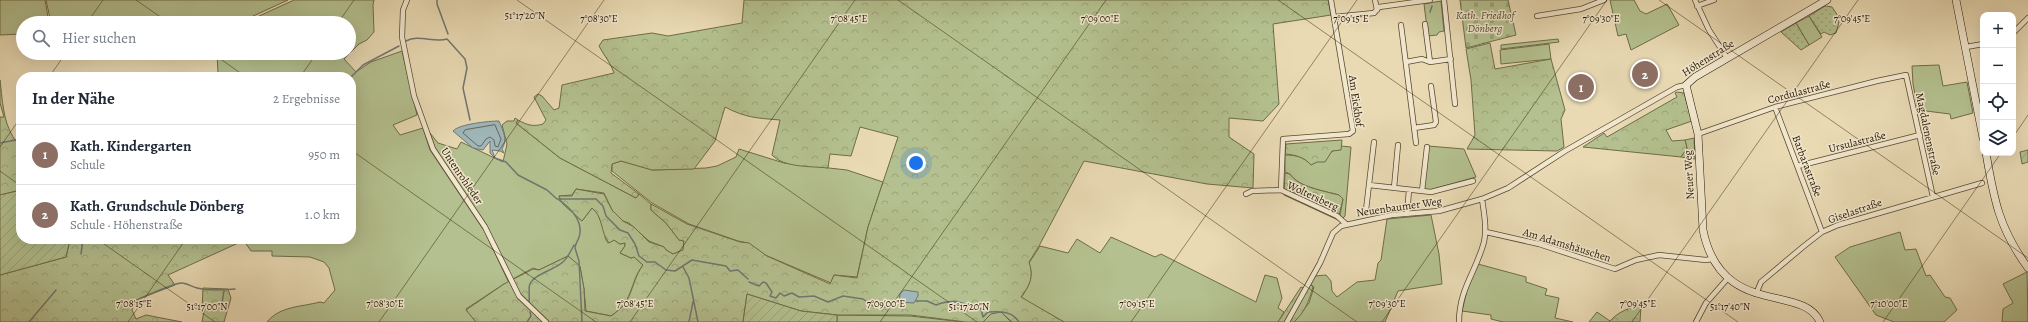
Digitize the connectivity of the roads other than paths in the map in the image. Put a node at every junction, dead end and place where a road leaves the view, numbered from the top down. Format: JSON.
{"nodes":[{"id":1,"x":407,"y":0,"type":"edge"},
{"id":2,"x":1331,"y":0,"type":"edge"},
{"id":3,"x":1375,"y":0,"type":"edge"},
{"id":4,"x":1430,"y":0,"type":"edge"},
{"id":5,"x":1444,"y":0,"type":"edge"},
{"id":6,"x":1604,"y":0,"type":"edge"},
{"id":7,"x":1695,"y":0,"type":"edge"},
{"id":8,"x":1714,"y":0,"type":"edge"},
{"id":9,"x":1827,"y":0,"type":"edge"},
{"id":10,"x":1956,"y":0,"type":"edge"},
{"id":11,"x":1400,"y":2,"type":"edge"},
{"id":12,"x":1697,"y":6,"type":"junction"},
{"id":13,"x":1377,"y":10,"type":"junction"},
{"id":14,"x":1537,"y":16,"type":"dead end"},
{"id":15,"x":1334,"y":17,"type":"junction"},
{"id":16,"x":2028,"y":18,"type":"edge"},
{"id":17,"x":1425,"y":24,"type":"dead end"},
{"id":18,"x":1401,"y":25,"type":"dead end"},
{"id":19,"x":2016,"y":31,"type":"edge"},
{"id":20,"x":1980,"y":45,"type":"edge"},
{"id":21,"x":1966,"y":47,"type":"junction"},
{"id":22,"x":1727,"y":58,"type":"junction"},
{"id":23,"x":1451,"y":59,"type":"junction"},
{"id":24,"x":1406,"y":62,"type":"junction"},
{"id":25,"x":1430,"y":62,"type":"junction"},
{"id":26,"x":1906,"y":75,"type":"joint"},
{"id":27,"x":1686,"y":85,"type":"junction"},
{"id":28,"x":1431,"y":86,"type":"dead end"},
{"id":29,"x":1455,"y":104,"type":"dead end"},
{"id":30,"x":1775,"y":107,"type":"junction"},
{"id":31,"x":1980,"y":122,"type":"edge"},
{"id":32,"x":1414,"y":128,"type":"junction"},
{"id":33,"x":1698,"y":134,"type":"junction"},
{"id":34,"x":1920,"y":135,"type":"junction"},
{"id":35,"x":1374,"y":142,"type":"dead end"},
{"id":36,"x":1416,"y":143,"type":"dead end"},
{"id":37,"x":1398,"y":145,"type":"dead end"},
{"id":38,"x":1427,"y":147,"type":"dead end"},
{"id":39,"x":1557,"y":156,"type":"joint"},
{"id":40,"x":1987,"y":156,"type":"edge"},
{"id":41,"x":1798,"y":166,"type":"junction"},
{"id":42,"x":1473,"y":181,"type":"dead end"},
{"id":43,"x":1982,"y":183,"type":"dead end"},
{"id":44,"x":1369,"y":185,"type":"junction"},
{"id":45,"x":1394,"y":188,"type":"junction"},
{"id":46,"x":1281,"y":190,"type":"junction"},
{"id":47,"x":1409,"y":190,"type":"junction"},
{"id":48,"x":1422,"y":191,"type":"junction"},
{"id":49,"x":1246,"y":194,"type":"dead end"},
{"id":50,"x":1933,"y":197,"type":"junction"},
{"id":51,"x":1482,"y":199,"type":"junction"},
{"id":52,"x":1366,"y":210,"type":"dead end"},
{"id":53,"x":1407,"y":214,"type":"junction"},
{"id":54,"x":1346,"y":224,"type":"junction"},
{"id":55,"x":1486,"y":232,"type":"junction"},
{"id":56,"x":1822,"y":232,"type":"junction"},
{"id":57,"x":1713,"y":261,"type":"junction"},
{"id":58,"x":2028,"y":268,"type":"edge"},
{"id":59,"x":1728,"y":278,"type":"junction"},
{"id":60,"x":1756,"y":294,"type":"junction"},
{"id":61,"x":546,"y":322,"type":"edge"},
{"id":62,"x":1287,"y":322,"type":"edge"},
{"id":63,"x":1459,"y":322,"type":"edge"},
{"id":64,"x":1696,"y":322,"type":"edge"},
{"id":65,"x":1820,"y":322,"type":"edge"}],
"edges":[{"from":1,"to":61,"type":"street","name":"Untenrohleder"},
{"from":2,"to":15,"type":"street","name":"Am Eickhof"},
{"from":3,"to":13,"type":"street"},
{"from":4,"to":11,"type":"street"},
{"from":5,"to":23,"type":"street"},
{"from":6,"to":14,"type":"street"},
{"from":7,"to":12,"type":"street"},
{"from":8,"to":12,"type":"street"},
{"from":9,"to":22,"type":"street","name":"Höhenstraße"},
{"from":10,"to":21,"type":"street"},
{"from":11,"to":13,"type":"street"},
{"from":12,"to":22,"type":"street"},
{"from":13,"to":15,"type":"street"},
{"from":15,"to":46,"type":"street","name":"Am Eickhof"},
{"from":16,"to":19,"type":"street"},
{"from":17,"to":25,"type":"street"},
{"from":18,"to":24,"type":"street"},
{"from":20,"to":21,"type":"street"},
{"from":21,"to":31,"type":"street"},
{"from":22,"to":27,"type":"street","name":"Höhenstraße"},
{"from":23,"to":25,"type":"street"},
{"from":23,"to":29,"type":"street"},
{"from":24,"to":25,"type":"street"},
{"from":24,"to":32,"type":"street"},
{"from":26,"to":30,"type":"street","name":"Cordulastraße"},
{"from":26,"to":34,"type":"street","name":"Magdalenenstraße"},
{"from":27,"to":33,"type":"street","name":"Neuer Weg"},
{"from":27,"to":39,"type":"street","name":"Höhenstraße"},
{"from":28,"to":32,"type":"street"},
{"from":30,"to":33,"type":"street","name":"Cordulastraße"},
{"from":30,"to":41,"type":"street","name":"Barbarastraße"},
{"from":32,"to":36,"type":"street"},
{"from":33,"to":57,"type":"street","name":"Neuer Weg"},
{"from":34,"to":41,"type":"street","name":"Ursulastraße"},
{"from":34,"to":50,"type":"street","name":"Magdalenenstraße"},
{"from":35,"to":44,"type":"street"},
{"from":37,"to":45,"type":"street"},
{"from":38,"to":48,"type":"street"},
{"from":39,"to":51,"type":"street","name":"Neuenbaumer Weg"},
{"from":40,"to":58,"type":"street"},
{"from":41,"to":56,"type":"street","name":"Barbarastraße"},
{"from":42,"to":48,"type":"street"},
{"from":43,"to":50,"type":"street","name":"Giselastraße"},
{"from":44,"to":45,"type":"street"},
{"from":44,"to":52,"type":"street"},
{"from":45,"to":47,"type":"street"},
{"from":46,"to":49,"type":"street","name":"Woltersberg"},
{"from":46,"to":54,"type":"street","name":"Woltersberg"},
{"from":47,"to":48,"type":"street"},
{"from":47,"to":53,"type":"street"},
{"from":50,"to":56,"type":"street","name":"Giselastraße"},
{"from":51,"to":53,"type":"street","name":"Neuenbaumer Weg"},
{"from":51,"to":55,"type":"street"},
{"from":53,"to":54,"type":"street","name":"Neuenbaumer Weg"},
{"from":54,"to":62,"type":"street","name":"Neuenbaumer Weg"},
{"from":55,"to":57,"type":"street","name":"Am Adamshäuschen"},
{"from":55,"to":63,"type":"street"},
{"from":56,"to":60,"type":"street","name":"Giselastraße"},
{"from":57,"to":59,"type":"street"},
{"from":59,"to":60,"type":"street"},
{"from":59,"to":64,"type":"street"},
{"from":60,"to":65,"type":"street"}]}
